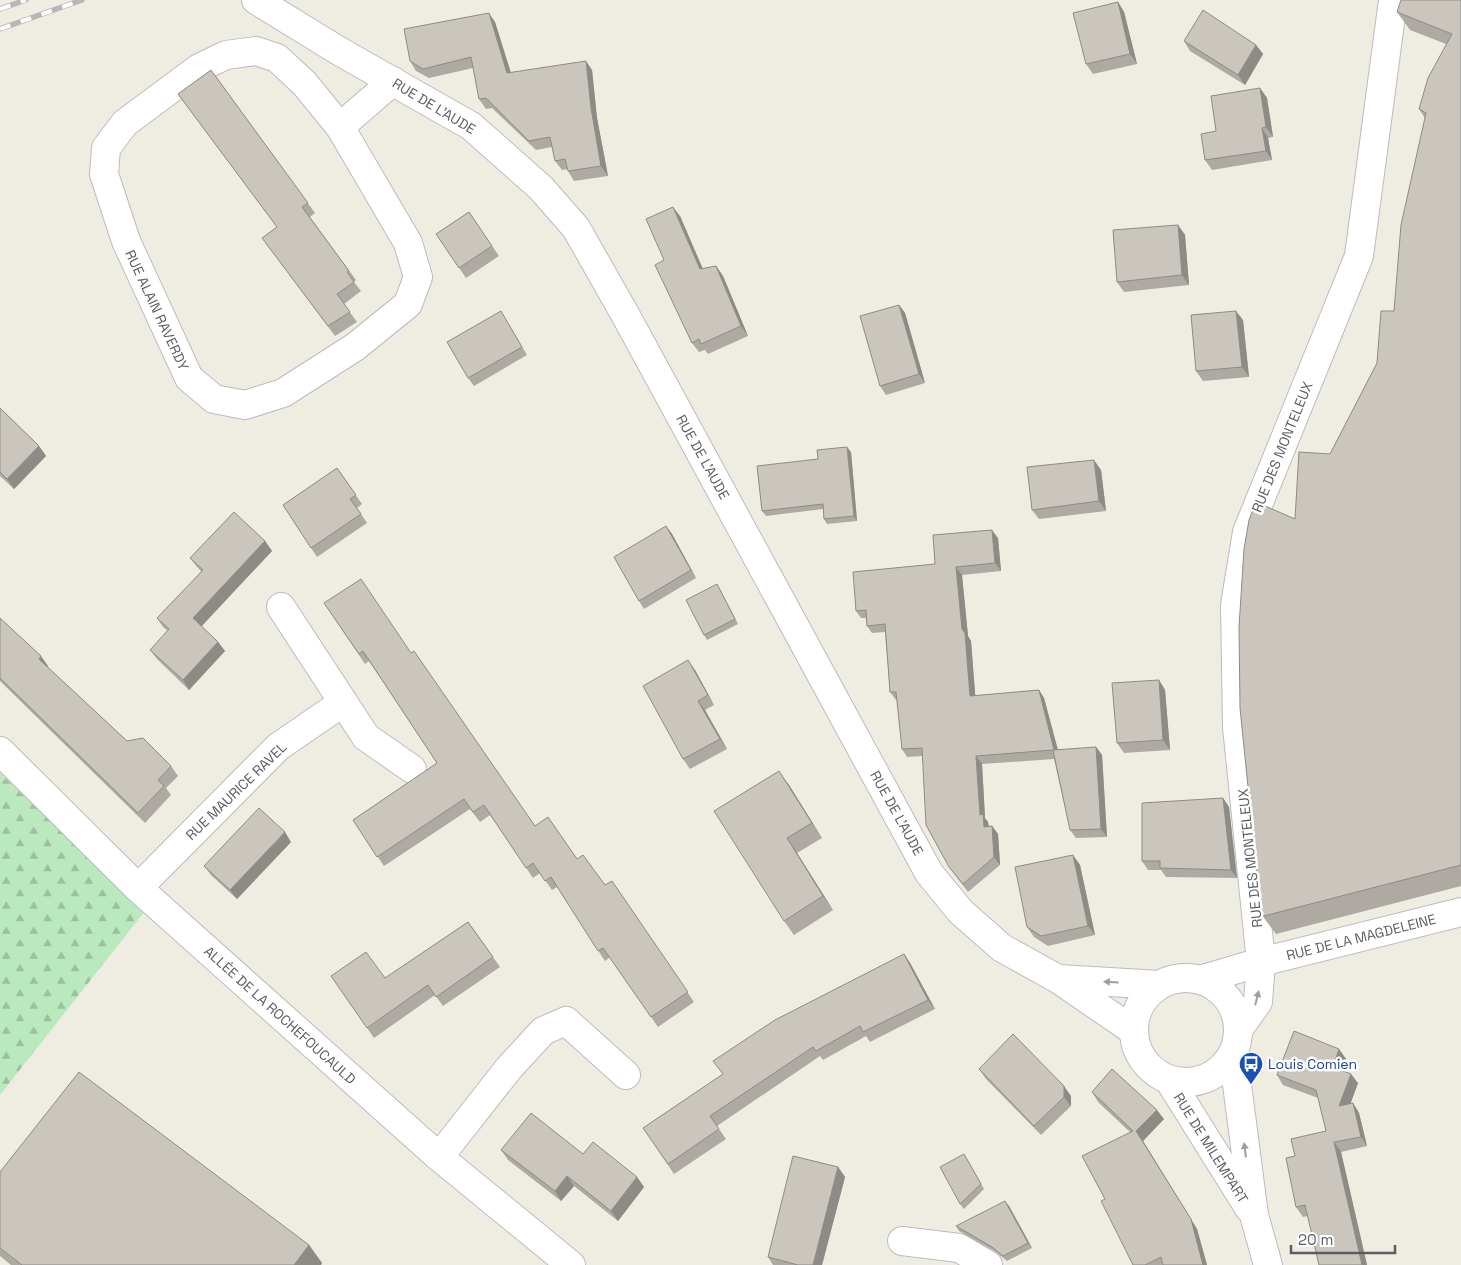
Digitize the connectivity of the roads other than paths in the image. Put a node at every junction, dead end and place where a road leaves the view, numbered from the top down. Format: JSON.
{"nodes":[{"id":1,"x":1392,"y":0,"type":"edge"},
{"id":2,"x":263,"y":4,"type":"edge"},
{"id":3,"x":393,"y":82,"type":"junction"},
{"id":4,"x":340,"y":127,"type":"junction"},
{"id":5,"x":282,"y":607,"type":"dead end"},
{"id":6,"x":342,"y":703,"type":"junction"},
{"id":7,"x":0,"y":751,"type":"edge"},
{"id":8,"x":412,"y":769,"type":"dead end"},
{"id":9,"x":138,"y":888,"type":"junction"},
{"id":10,"x":1461,"y":912,"type":"edge"},
{"id":11,"x":1261,"y":962,"type":"junction"},
{"id":12,"x":1058,"y":979,"type":"junction"},
{"id":13,"x":1200,"y":980,"type":"junction"},
{"id":14,"x":1160,"y":985,"type":"junction"},
{"id":15,"x":1134,"y":1031,"type":"junction"},
{"id":16,"x":1236,"y":1042,"type":"junction"},
{"id":17,"x":626,"y":1076,"type":"dead end"},
{"id":18,"x":1169,"y":1080,"type":"junction"},
{"id":19,"x":439,"y":1157,"type":"junction"},
{"id":20,"x":1254,"y":1216,"type":"junction"},
{"id":21,"x":902,"y":1241,"type":"dead end"},
{"id":22,"x":571,"y":1265,"type":"edge"},
{"id":23,"x":988,"y":1265,"type":"edge"},
{"id":24,"x":1268,"y":1265,"type":"edge"}],
"edges":[{"from":1,"to":11,"type":"street","name":"RUE DES MONTELEUX"},
{"from":2,"to":3,"type":"street","name":"RUE DE L'AUDE"},
{"from":3,"to":4,"type":"street"},
{"from":3,"to":12,"type":"street","name":"RUE DE L'AUDE"},
{"from":4,"to":4,"type":"street","name":"RUE ALAIN RAVERDY"},
{"from":5,"to":6,"type":"street"},
{"from":6,"to":8,"type":"street"},
{"from":6,"to":9,"type":"street","name":"RUE MAURICE RAVEL"},
{"from":7,"to":9,"type":"street","name":"ALLÉE DE LA ROCHEFOUCAULD"},
{"from":9,"to":19,"type":"street","name":"ALLÉE DE LA ROCHEFOUCAULD"},
{"from":10,"to":11,"type":"street","name":"RUE DE LA MAGDELEINE"},
{"from":11,"to":13,"type":"street","name":"RUE DE LA MAGDELEINE"},
{"from":16,"to":11,"type":"street","name":"RUE DES MONTELEUX","one_way":true},
{"from":14,"to":12,"type":"street","one_way":true},
{"from":12,"to":15,"type":"street","name":"RUE DE L'AUDE"},
{"from":13,"to":14,"type":"street"},
{"from":13,"to":16,"type":"street"},
{"from":14,"to":15,"type":"street"},
{"from":15,"to":18,"type":"street"},
{"from":16,"to":18,"type":"street"},
{"from":20,"to":16,"type":"street","name":"RUE DE MILEMPART","one_way":true},
{"from":17,"to":19,"type":"street"},
{"from":18,"to":20,"type":"street","name":"RUE DE MILEMPART"},
{"from":19,"to":22,"type":"street","name":"ALLÉE DE LA ROCHEFOUCAULD"},
{"from":20,"to":24,"type":"street","name":"RUE DE MILEMPART"},
{"from":21,"to":23,"type":"street"}]}
